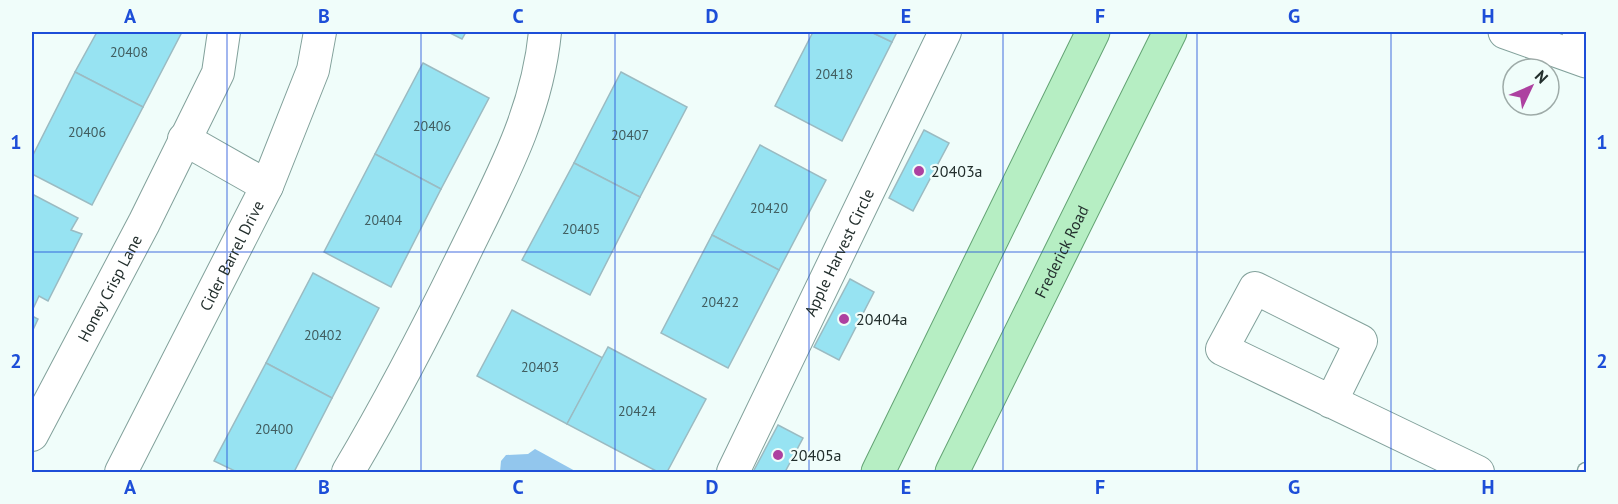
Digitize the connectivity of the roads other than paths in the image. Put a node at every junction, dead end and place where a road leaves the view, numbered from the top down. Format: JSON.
{"nodes":[{"id":1,"x":224,"y":32,"type":"edge"},
{"id":2,"x":320,"y":32,"type":"edge"},
{"id":3,"x":545,"y":32,"type":"edge"},
{"id":4,"x":945,"y":32,"type":"edge"},
{"id":5,"x":1093,"y":32,"type":"edge"},
{"id":6,"x":1170,"y":32,"type":"edge"},
{"id":7,"x":1505,"y":32,"type":"edge"},
{"id":8,"x":1579,"y":32,"type":"edge"},
{"id":9,"x":1587,"y":36,"type":"edge"},
{"id":10,"x":1587,"y":61,"type":"edge"},
{"id":11,"x":184,"y":139,"type":"junction"},
{"id":12,"x":267,"y":186,"type":"junction"},
{"id":13,"x":1331,"y":402,"type":"dead end"},
{"id":14,"x":32,"y":435,"type":"edge"},
{"id":15,"x":121,"y":472,"type":"edge"},
{"id":16,"x":348,"y":472,"type":"edge"},
{"id":17,"x":734,"y":472,"type":"edge"},
{"id":18,"x":878,"y":472,"type":"edge"},
{"id":19,"x":952,"y":472,"type":"edge"},
{"id":20,"x":1478,"y":472,"type":"edge"}],
"edges":[{"from":1,"to":11,"type":"street","name":"Honey Crisp Lane"},
{"from":2,"to":12,"type":"street","name":"Cider Barrel Drive"},
{"from":3,"to":16,"type":"street"},
{"from":4,"to":17,"type":"street","name":"Apple Harvest Circle"},
{"from":5,"to":18,"type":"main road"},
{"from":6,"to":19,"type":"main road","name":"Frederick Road"},
{"from":7,"to":10,"type":"street"},
{"from":8,"to":9,"type":"street"},
{"from":11,"to":12,"type":"street"},
{"from":11,"to":14,"type":"street","name":"Honey Crisp Lane"},
{"from":12,"to":15,"type":"street","name":"Cider Barrel Drive"},
{"from":13,"to":20,"type":"street"}]}
